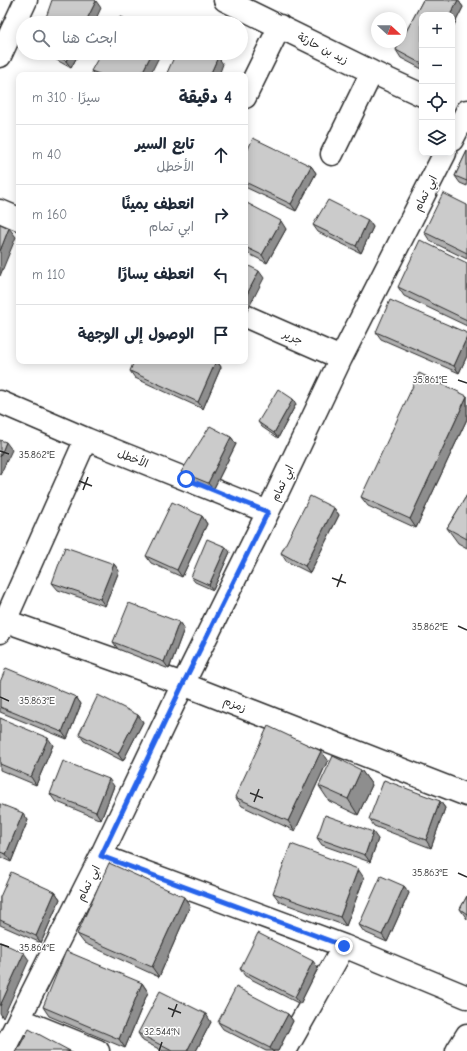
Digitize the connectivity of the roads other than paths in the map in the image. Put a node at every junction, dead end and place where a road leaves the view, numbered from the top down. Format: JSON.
{"nodes":[{"id":1,"x":26,"y":0,"type":"edge"},
{"id":2,"x":225,"y":0,"type":"edge"},
{"id":3,"x":19,"y":16,"type":"edge"},
{"id":4,"x":16,"y":22,"type":"edge"},
{"id":5,"x":280,"y":26,"type":"junction"},
{"id":6,"x":0,"y":56,"type":"edge"},
{"id":7,"x":372,"y":72,"type":"junction"},
{"id":8,"x":248,"y":91,"type":"edge"},
{"id":9,"x":419,"y":94,"type":"edge"},
{"id":10,"x":463,"y":112,"type":"edge"},
{"id":11,"x":455,"y":132,"type":"edge"},
{"id":12,"x":332,"y":154,"type":"dead end"},
{"id":13,"x":444,"y":156,"type":"edge"},
{"id":14,"x":0,"y":211,"type":"edge"},
{"id":15,"x":16,"y":218,"type":"edge"},
{"id":16,"x":248,"y":317,"type":"edge"},
{"id":17,"x":341,"y":358,"type":"junction"},
{"id":18,"x":0,"y":402,"type":"edge"},
{"id":19,"x":86,"y":439,"type":"junction"},
{"id":20,"x":268,"y":512,"type":"junction"},
{"id":21,"x":2,"y":624,"type":"edge"},
{"id":22,"x":183,"y":684,"type":"junction"},
{"id":23,"x":467,"y":795,"type":"edge"},
{"id":24,"x":101,"y":856,"type":"junction"},
{"id":25,"x":344,"y":946,"type":"junction"},
{"id":26,"x":467,"y":997,"type":"edge"},
{"id":27,"x":19,"y":1019,"type":"junction"},
{"id":28,"x":467,"y":1034,"type":"edge"},
{"id":29,"x":3,"y":1051,"type":"edge"},
{"id":30,"x":98,"y":1051,"type":"edge"},
{"id":31,"x":285,"y":1051,"type":"edge"},
{"id":32,"x":457,"y":1051,"type":"edge"}],
"edges":[{"from":1,"to":3,"type":"street"},
{"from":2,"to":5,"type":"street","name":"زيد بن حارثة"},
{"from":4,"to":6,"type":"street"},
{"from":5,"to":7,"type":"street","name":"زيد بن حارثة"},
{"from":5,"to":8,"type":"street"},
{"from":7,"to":9,"type":"street","name":"زيد بن حارثة"},
{"from":7,"to":12,"type":"street"},
{"from":10,"to":11,"type":"street"},
{"from":13,"to":17,"type":"street","name":"ابي تمام"},
{"from":14,"to":15,"type":"street"},
{"from":16,"to":17,"type":"street","name":"جرير"},
{"from":17,"to":20,"type":"street","name":"ابي تمام"},
{"from":18,"to":19,"type":"street","name":"الأخطل"},
{"from":19,"to":20,"type":"street","name":"الأخطل"},
{"from":19,"to":21,"type":"street"},
{"from":20,"to":22,"type":"street","name":"ابي تمام"},
{"from":21,"to":22,"type":"street","name":"زمزم"},
{"from":22,"to":23,"type":"street","name":"زمزم"},
{"from":22,"to":24,"type":"street","name":"ابي تمام"},
{"from":24,"to":25,"type":"street"},
{"from":24,"to":27,"type":"street","name":"ابي تمام"},
{"from":25,"to":26,"type":"street"},
{"from":25,"to":31,"type":"street"},
{"from":27,"to":29,"type":"street","name":"ابي تمام"},
{"from":27,"to":30,"type":"street"},
{"from":28,"to":32,"type":"street"}]}
